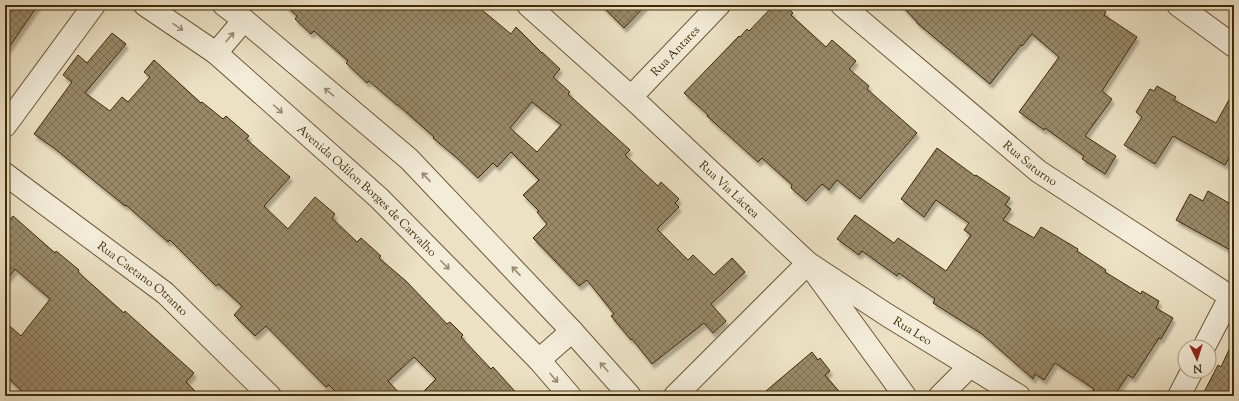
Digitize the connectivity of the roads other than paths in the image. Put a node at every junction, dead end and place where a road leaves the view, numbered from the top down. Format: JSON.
{"nodes":[{"id":1,"x":94,"y":5,"type":"edge"},
{"id":2,"x":145,"y":5,"type":"edge"},
{"id":3,"x":224,"y":5,"type":"edge"},
{"id":4,"x":528,"y":5,"type":"edge"},
{"id":5,"x":719,"y":5,"type":"edge"},
{"id":6,"x":842,"y":5,"type":"edge"},
{"id":7,"x":1178,"y":5,"type":"edge"},
{"id":8,"x":244,"y":20,"type":"junction"},
{"id":9,"x":1234,"y":46,"type":"edge"},
{"id":10,"x":216,"y":53,"type":"junction"},
{"id":11,"x":631,"y":97,"type":"junction"},
{"id":12,"x":5,"y":126,"type":"edge"},
{"id":13,"x":5,"y":174,"type":"edge"},
{"id":14,"x":808,"y":263,"type":"junction"},
{"id":15,"x":1232,"y":298,"type":"edge"},
{"id":16,"x":572,"y":331,"type":"junction"},
{"id":17,"x":1209,"y":339,"type":"edge"},
{"id":18,"x":539,"y":360,"type":"junction"},
{"id":19,"x":970,"y":366,"type":"junction"},
{"id":20,"x":1188,"y":379,"type":"edge"},
{"id":21,"x":270,"y":396,"type":"edge"},
{"id":22,"x":570,"y":396,"type":"edge"},
{"id":23,"x":630,"y":396,"type":"edge"},
{"id":24,"x":675,"y":396,"type":"edge"},
{"id":25,"x":905,"y":396,"type":"edge"},
{"id":26,"x":940,"y":396,"type":"edge"},
{"id":27,"x":1019,"y":396,"type":"edge"},
{"id":28,"x":1179,"y":396,"type":"edge"}],
"edges":[{"from":1,"to":12,"type":"street"},
{"from":2,"to":10,"type":"street","name":"Avenida Odilon Borges de Carvalho","one_way":true},
{"from":3,"to":8,"type":"street"},
{"from":4,"to":11,"type":"street","name":"Rua Via Láctea"},
{"from":5,"to":11,"type":"street","name":"Rua Antares"},
{"from":6,"to":15,"type":"street","name":"Rua Saturno"},
{"from":7,"to":9,"type":"street"},
{"from":10,"to":8,"type":"street","one_way":true},
{"from":16,"to":8,"type":"street","one_way":true},
{"from":10,"to":18,"type":"street","name":"Avenida Odilon Borges de Carvalho","one_way":true},
{"from":11,"to":14,"type":"street","name":"Rua Via Láctea"},
{"from":13,"to":21,"type":"street","name":"Rua Caetano Otranto"},
{"from":14,"to":19,"type":"street","name":"Rua Leo"},
{"from":14,"to":24,"type":"street"},
{"from":14,"to":25,"type":"street","name":"Rua Via Láctea"},
{"from":15,"to":17,"type":"street"},
{"from":16,"to":18,"type":"street"},
{"from":23,"to":16,"type":"street","one_way":true},
{"from":18,"to":22,"type":"street","name":"Avenida Odilon Borges de Carvalho","one_way":true},
{"from":19,"to":26,"type":"street"},
{"from":19,"to":27,"type":"street","name":"Rua Leo"},
{"from":20,"to":28,"type":"street"}]}
